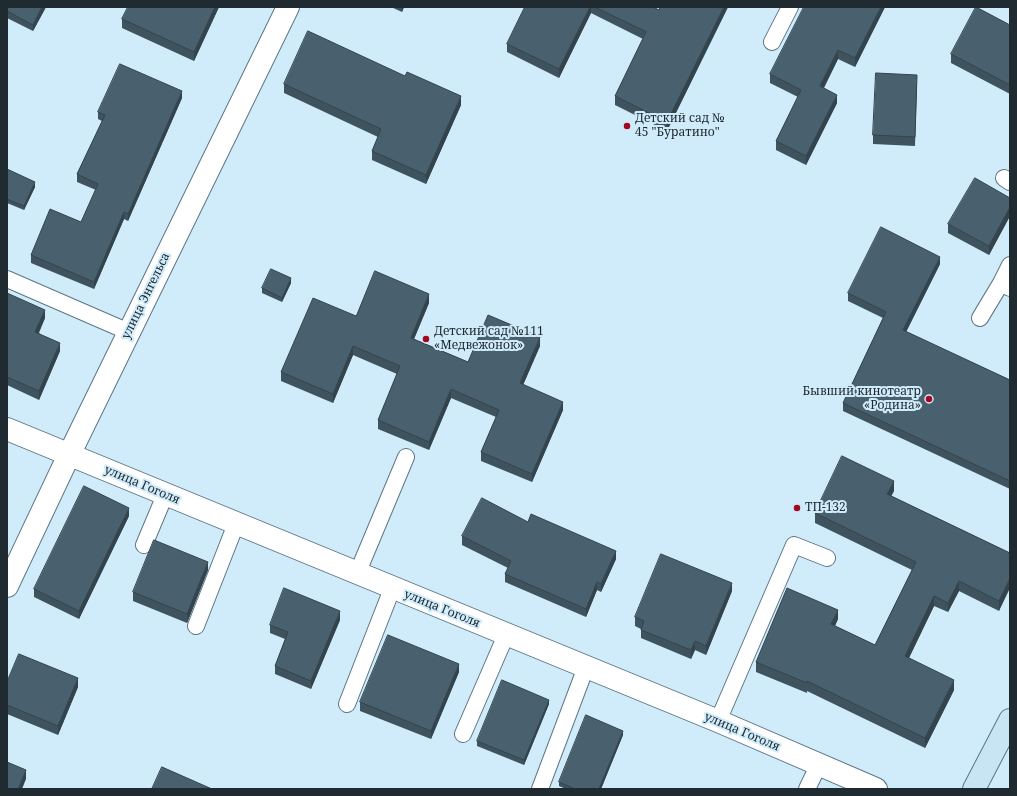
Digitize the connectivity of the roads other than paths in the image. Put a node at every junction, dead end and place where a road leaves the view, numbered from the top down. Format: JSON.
{"nodes":[{"id":1,"x":288,"y":7,"type":"edge"},
{"id":2,"x":790,"y":7,"type":"edge"},
{"id":3,"x":772,"y":42,"type":"dead end"},
{"id":4,"x":1010,"y":265,"type":"edge"},
{"id":5,"x":7,"y":279,"type":"edge"},
{"id":6,"x":1005,"y":286,"type":"edge"},
{"id":7,"x":980,"y":318,"type":"dead end"},
{"id":8,"x":129,"y":332,"type":"junction"},
{"id":9,"x":7,"y":429,"type":"edge"},
{"id":10,"x":69,"y":455,"type":"junction"},
{"id":11,"x":406,"y":457,"type":"dead end"},
{"id":12,"x":166,"y":495,"type":"junction"},
{"id":13,"x":236,"y":524,"type":"junction"},
{"id":14,"x":144,"y":545,"type":"dead end"},
{"id":15,"x":827,"y":558,"type":"dead end"},
{"id":16,"x":357,"y":574,"type":"junction"},
{"id":17,"x":7,"y":586,"type":"edge"},
{"id":18,"x":392,"y":589,"type":"junction"},
{"id":19,"x":196,"y":626,"type":"dead end"},
{"id":20,"x":506,"y":635,"type":"junction"},
{"id":21,"x":586,"y":668,"type":"junction"},
{"id":22,"x":347,"y":704,"type":"dead end"},
{"id":23,"x":1010,"y":720,"type":"edge"},
{"id":24,"x":718,"y":721,"type":"junction"},
{"id":25,"x":462,"y":734,"type":"dead end"},
{"id":26,"x":818,"y":764,"type":"junction"},
{"id":27,"x":540,"y":789,"type":"edge"},
{"id":28,"x":807,"y":789,"type":"edge"},
{"id":29,"x":876,"y":789,"type":"edge"},
{"id":30,"x":974,"y":789,"type":"edge"}],
"edges":[{"from":1,"to":8,"type":"street","name":"улица Энгельса"},
{"from":2,"to":3,"type":"lane"},
{"from":4,"to":6,"type":"lane"},
{"from":5,"to":8,"type":"lane"},
{"from":6,"to":7,"type":"lane"},
{"from":8,"to":10,"type":"street","name":"улица Энгельса"},
{"from":9,"to":10,"type":"street","name":"улица Гоголя"},
{"from":10,"to":12,"type":"street","name":"улица Гоголя"},
{"from":10,"to":17,"type":"street","name":"улица Энгельса"},
{"from":11,"to":16,"type":"lane"},
{"from":12,"to":13,"type":"street","name":"улица Гоголя"},
{"from":12,"to":14,"type":"lane"},
{"from":13,"to":16,"type":"street","name":"улица Гоголя"},
{"from":13,"to":19,"type":"lane"},
{"from":15,"to":24,"type":"lane"},
{"from":16,"to":18,"type":"street","name":"улица Гоголя"},
{"from":18,"to":20,"type":"street","name":"улица Гоголя"},
{"from":18,"to":22,"type":"lane"},
{"from":20,"to":21,"type":"street","name":"улица Гоголя"},
{"from":20,"to":25,"type":"lane"},
{"from":21,"to":24,"type":"street","name":"улица Гоголя"},
{"from":21,"to":27,"type":"lane"},
{"from":23,"to":30,"type":"main road"},
{"from":24,"to":26,"type":"street","name":"улица Гоголя"},
{"from":26,"to":28,"type":"lane"},
{"from":26,"to":29,"type":"street","name":"улица Гоголя"}]}
